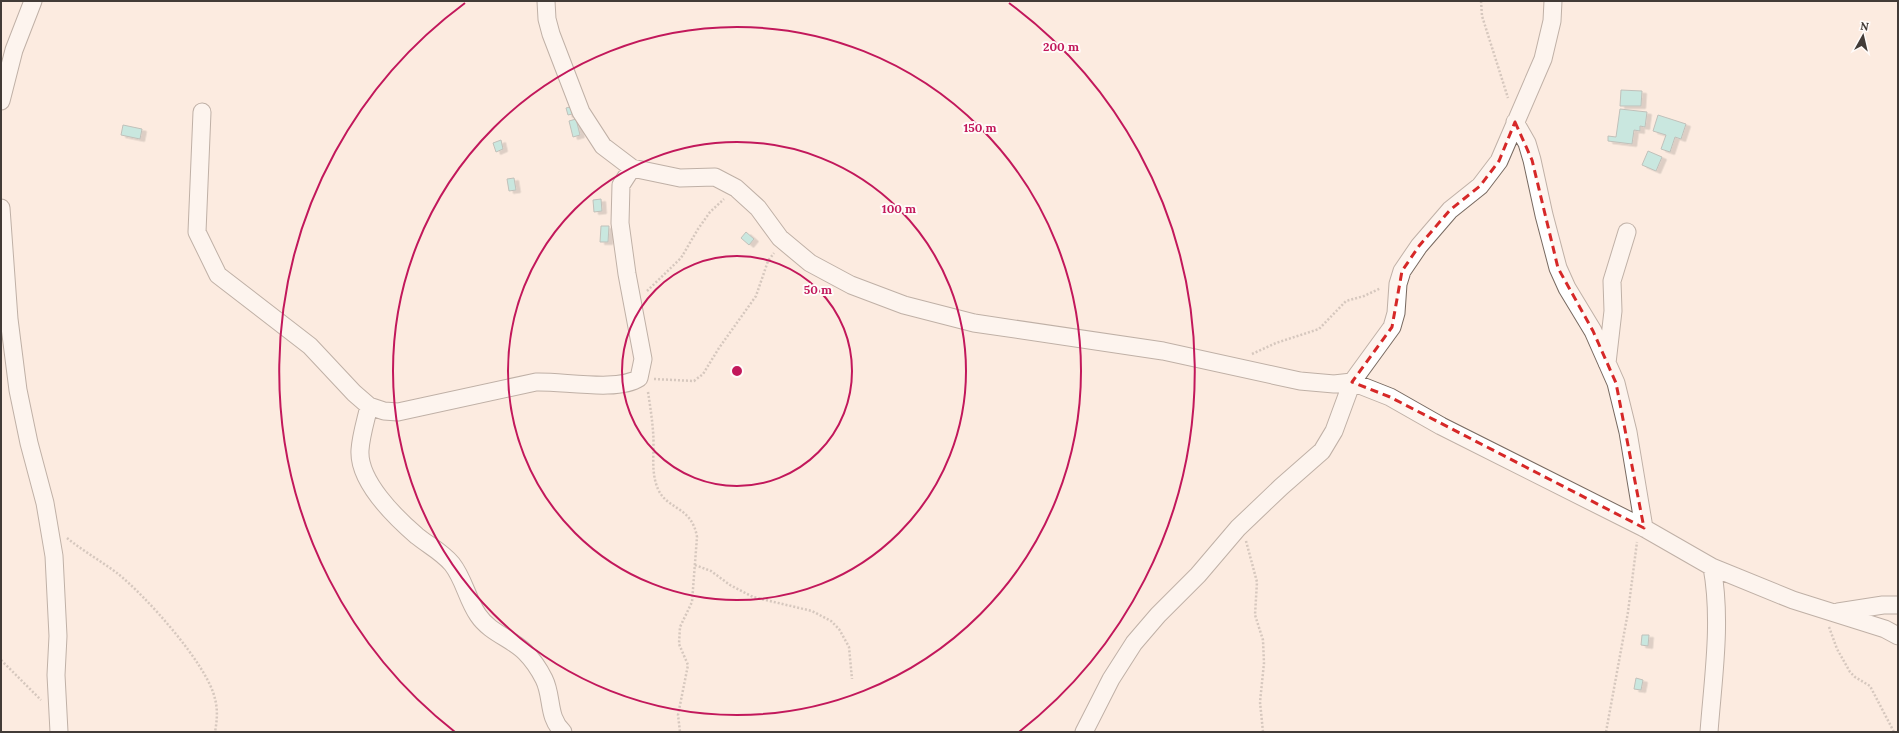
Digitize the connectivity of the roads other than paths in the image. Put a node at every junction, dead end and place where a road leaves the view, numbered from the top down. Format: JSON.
{"nodes":[{"id":1,"x":33,"y":1,"type":"edge"},
{"id":2,"x":546,"y":1,"type":"edge"},
{"id":3,"x":1553,"y":1,"type":"edge"},
{"id":4,"x":1,"y":100,"type":"edge"},
{"id":5,"x":202,"y":112,"type":"dead end"},
{"id":6,"x":1514,"y":122,"type":"junction"},
{"id":7,"x":632,"y":168,"type":"junction"},
{"id":8,"x":1,"y":208,"type":"edge"},
{"id":9,"x":1627,"y":232,"type":"dead end"},
{"id":10,"x":1607,"y":363,"type":"junction"},
{"id":11,"x":1352,"y":382,"type":"junction"},
{"id":12,"x":369,"y":406,"type":"junction"},
{"id":13,"x":1642,"y":527,"type":"junction"},
{"id":14,"x":1712,"y":567,"type":"junction"},
{"id":15,"x":1898,"y":605,"type":"edge"},
{"id":16,"x":1834,"y":613,"type":"junction"},
{"id":17,"x":1898,"y":636,"type":"edge"},
{"id":18,"x":59,"y":732,"type":"edge"},
{"id":19,"x":563,"y":732,"type":"edge"},
{"id":20,"x":1084,"y":732,"type":"edge"},
{"id":21,"x":1709,"y":732,"type":"edge"}],
"edges":[{"from":1,"to":4,"type":"street"},
{"from":2,"to":7,"type":"street"},
{"from":3,"to":6,"type":"street"},
{"from":5,"to":12,"type":"street"},
{"from":6,"to":10,"type":"street"},
{"from":6,"to":11,"type":"street"},
{"from":7,"to":11,"type":"street"},
{"from":7,"to":12,"type":"street"},
{"from":8,"to":18,"type":"street"},
{"from":9,"to":10,"type":"street"},
{"from":10,"to":13,"type":"street"},
{"from":11,"to":13,"type":"street"},
{"from":11,"to":20,"type":"street"},
{"from":12,"to":19,"type":"street"},
{"from":13,"to":14,"type":"street"},
{"from":14,"to":16,"type":"street"},
{"from":14,"to":21,"type":"street"},
{"from":15,"to":16,"type":"street"},
{"from":16,"to":17,"type":"street"}]}
